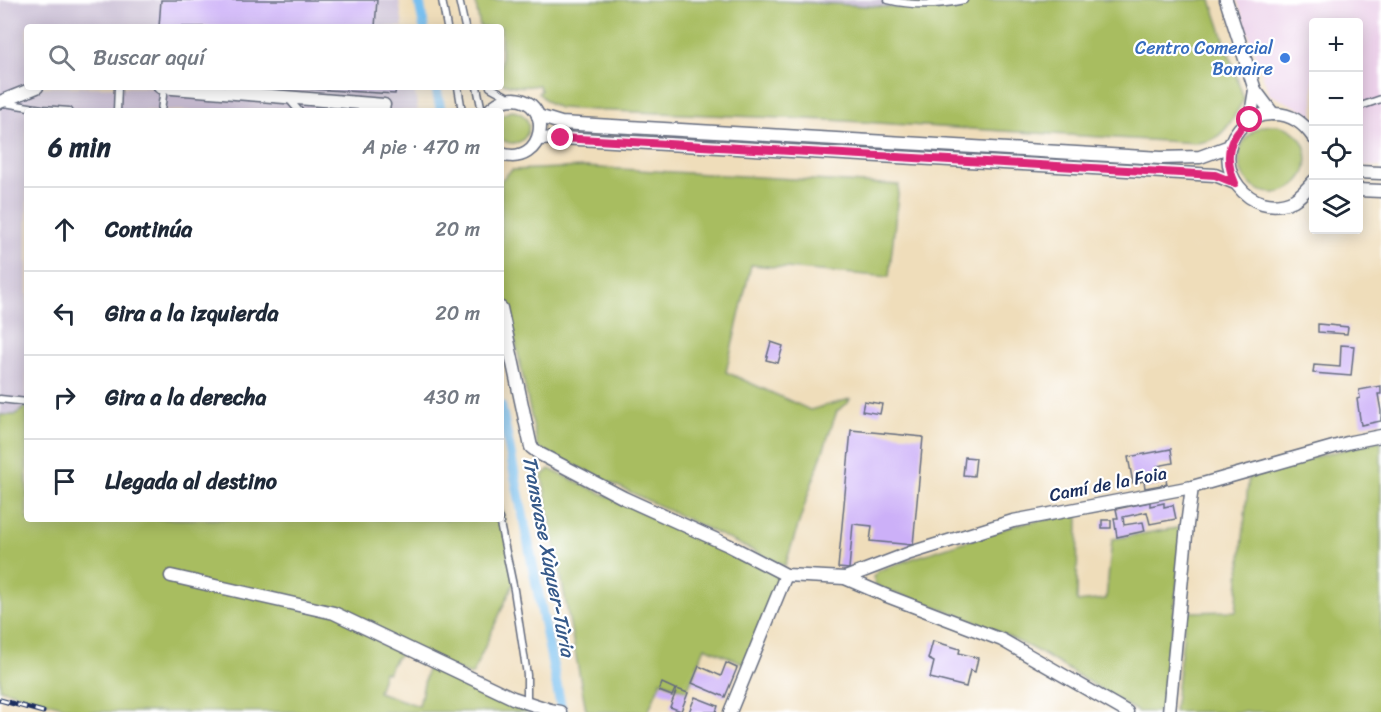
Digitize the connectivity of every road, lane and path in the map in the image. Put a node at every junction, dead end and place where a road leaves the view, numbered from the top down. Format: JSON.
{"nodes":[{"id":1,"x":442,"y":0,"type":"edge"},
{"id":2,"x":459,"y":0,"type":"edge"},
{"id":3,"x":888,"y":0,"type":"edge"},
{"id":4,"x":964,"y":0,"type":"edge"},
{"id":5,"x":1226,"y":0,"type":"edge"},
{"id":6,"x":446,"y":24,"type":"edge"},
{"id":7,"x":464,"y":24,"type":"edge"},
{"id":8,"x":30,"y":90,"type":"edge"},
{"id":9,"x":118,"y":90,"type":"edge"},
{"id":10,"x":162,"y":90,"type":"edge"},
{"id":11,"x":196,"y":90,"type":"edge"},
{"id":12,"x":458,"y":90,"type":"edge"},
{"id":13,"x":478,"y":90,"type":"edge"},
{"id":14,"x":496,"y":90,"type":"edge"},
{"id":15,"x":1255,"y":90,"type":"junction"},
{"id":16,"x":288,"y":98,"type":"junction"},
{"id":17,"x":513,"y":99,"type":"junction"},
{"id":18,"x":1381,"y":99,"type":"edge"},
{"id":19,"x":0,"y":102,"type":"edge"},
{"id":20,"x":384,"y":105,"type":"dead end"},
{"id":21,"x":1363,"y":106,"type":"edge"},
{"id":22,"x":36,"y":108,"type":"edge"},
{"id":23,"x":117,"y":108,"type":"edge"},
{"id":24,"x":161,"y":108,"type":"edge"},
{"id":25,"x":296,"y":108,"type":"edge"},
{"id":26,"x":462,"y":108,"type":"edge"},
{"id":27,"x":481,"y":108,"type":"edge"},
{"id":28,"x":492,"y":108,"type":"edge"},
{"id":29,"x":1273,"y":114,"type":"junction"},
{"id":30,"x":538,"y":116,"type":"junction"},
{"id":31,"x":1250,"y":120,"type":"junction"},
{"id":32,"x":1309,"y":131,"type":"edge"},
{"id":33,"x":538,"y":140,"type":"junction"},
{"id":34,"x":1230,"y":146,"type":"junction"},
{"id":35,"x":504,"y":158,"type":"edge"},
{"id":36,"x":1363,"y":172,"type":"edge"},
{"id":37,"x":1381,"y":173,"type":"edge"},
{"id":38,"x":1235,"y":183,"type":"junction"},
{"id":39,"x":1363,"y":190,"type":"edge"},
{"id":40,"x":1309,"y":191,"type":"edge"},
{"id":41,"x":1381,"y":191,"type":"edge"},
{"id":42,"x":504,"y":322,"type":"edge"},
{"id":43,"x":0,"y":399,"type":"edge"},
{"id":44,"x":24,"y":402,"type":"edge"},
{"id":45,"x":1381,"y":436,"type":"edge"},
{"id":46,"x":1192,"y":487,"type":"junction"},
{"id":47,"x":500,"y":522,"type":"edge"},
{"id":48,"x":786,"y":575,"type":"junction"},
{"id":49,"x":171,"y":576,"type":"dead end"},
{"id":50,"x":845,"y":579,"type":"junction"},
{"id":51,"x":527,"y":702,"type":"junction"},
{"id":52,"x":555,"y":711,"type":"edge"},
{"id":53,"x":730,"y":712,"type":"edge"},
{"id":54,"x":1127,"y":712,"type":"edge"},
{"id":55,"x":1169,"y":712,"type":"edge"}],
"edges":[{"from":1,"to":6,"type":"lane"},
{"from":2,"to":7,"type":"lane"},
{"from":3,"to":4,"type":"lane"},
{"from":5,"to":15,"type":"street"},
{"from":8,"to":19,"type":"street"},
{"from":9,"to":23,"type":"lane"},
{"from":10,"to":24,"type":"lane"},
{"from":11,"to":16,"type":"street"},
{"from":12,"to":26,"type":"lane"},
{"from":13,"to":27,"type":"lane"},
{"from":14,"to":17,"type":"lane"},
{"from":15,"to":29,"type":"street"},
{"from":15,"to":31,"type":"street"},
{"from":16,"to":20,"type":"street"},
{"from":16,"to":25,"type":"lane"},
{"from":17,"to":28,"type":"street"},
{"from":17,"to":30,"type":"street"},
{"from":18,"to":21,"type":"lane"},
{"from":19,"to":22,"type":"lane"},
{"from":29,"to":31,"type":"street"},
{"from":29,"to":32,"type":"street"},
{"from":30,"to":33,"type":"street"},
{"from":30,"to":34,"type":"street"},
{"from":31,"to":34,"type":"street"},
{"from":33,"to":35,"type":"street"},
{"from":33,"to":38,"type":"street"},
{"from":34,"to":38,"type":"street"},
{"from":36,"to":37,"type":"street"},
{"from":38,"to":40,"type":"street"},
{"from":39,"to":41,"type":"street"},
{"from":42,"to":48,"type":"street"},
{"from":43,"to":44,"type":"lane"},
{"from":45,"to":46,"type":"street","name":"Camí de la Foia"},
{"from":46,"to":50,"type":"street","name":"Camí de la Foia"},
{"from":46,"to":55,"type":"street"},
{"from":47,"to":51,"type":"lane"},
{"from":48,"to":50,"type":"street"},
{"from":48,"to":53,"type":"street"},
{"from":49,"to":51,"type":"street"},
{"from":50,"to":54,"type":"street"},
{"from":51,"to":52,"type":"street"}]}
